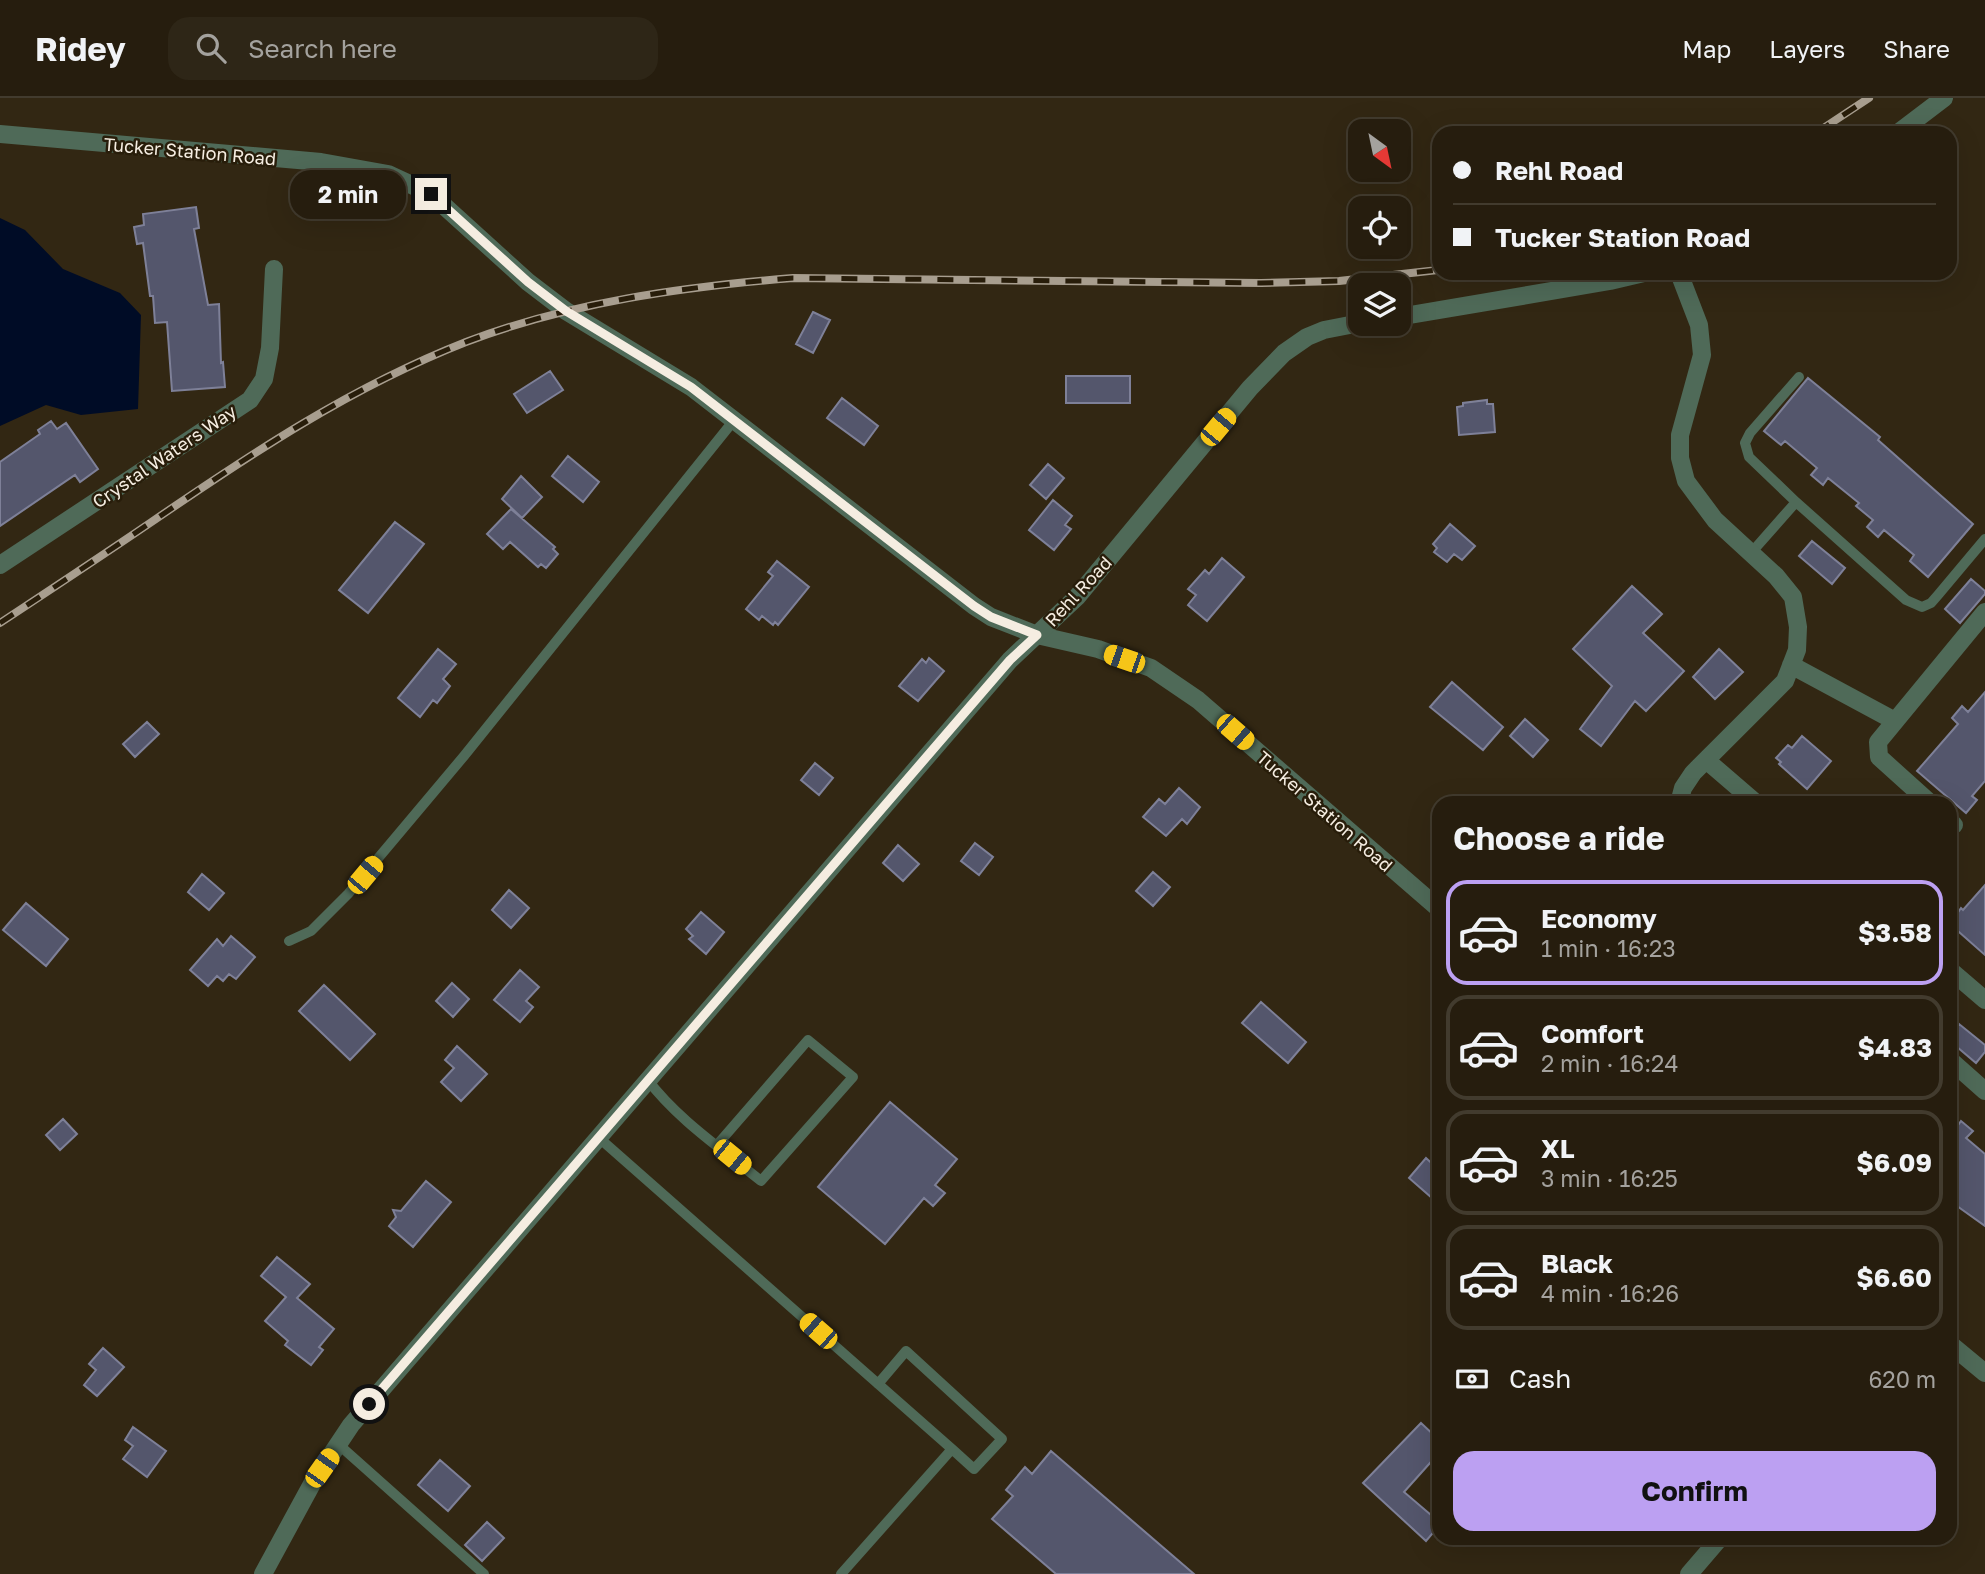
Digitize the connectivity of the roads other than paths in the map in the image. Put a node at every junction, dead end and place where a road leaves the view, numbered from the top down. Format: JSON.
{"nodes":[{"id":1,"x":1944,"y":98,"type":"edge"},
{"id":2,"x":1907,"y":126,"type":"edge"},
{"id":3,"x":0,"y":135,"type":"edge"},
{"id":4,"x":274,"y":269,"type":"dead end"},
{"id":5,"x":1614,"y":280,"type":"edge"},
{"id":6,"x":1682,"y":280,"type":"edge"},
{"id":7,"x":1411,"y":315,"type":"edge"},
{"id":8,"x":1348,"y":325,"type":"edge"},
{"id":9,"x":1799,"y":377,"type":"dead end"},
{"id":10,"x":735,"y":419,"type":"junction"},
{"id":11,"x":1796,"y":502,"type":"junction"},
{"id":12,"x":1985,"y":539,"type":"edge"},
{"id":13,"x":1751,"y":553,"type":"junction"},
{"id":14,"x":0,"y":565,"type":"edge"},
{"id":15,"x":1985,"y":612,"type":"edge"},
{"id":16,"x":1037,"y":635,"type":"junction"},
{"id":17,"x":1791,"y":665,"type":"junction"},
{"id":18,"x":1895,"y":721,"type":"junction"},
{"id":19,"x":1706,"y":760,"type":"junction"},
{"id":20,"x":1681,"y":796,"type":"edge"},
{"id":21,"x":1748,"y":796,"type":"edge"},
{"id":22,"x":1922,"y":796,"type":"edge"},
{"id":23,"x":1432,"y":903,"type":"edge"},
{"id":24,"x":289,"y":940,"type":"dead end"},
{"id":25,"x":1957,"y":976,"type":"edge"},
{"id":26,"x":1985,"y":1000,"type":"edge"},
{"id":27,"x":1957,"y":1066,"type":"edge"},
{"id":28,"x":647,"y":1079,"type":"junction"},
{"id":29,"x":1985,"y":1091,"type":"edge"},
{"id":30,"x":598,"y":1137,"type":"junction"},
{"id":31,"x":717,"y":1145,"type":"junction"},
{"id":32,"x":1957,"y":1350,"type":"edge"},
{"id":33,"x":1985,"y":1373,"type":"edge"},
{"id":34,"x":878,"y":1384,"type":"junction"},
{"id":35,"x":338,"y":1444,"type":"junction"},
{"id":36,"x":952,"y":1449,"type":"junction"},
{"id":37,"x":1714,"y":1545,"type":"edge"},
{"id":38,"x":263,"y":1574,"type":"edge"},
{"id":39,"x":484,"y":1574,"type":"edge"},
{"id":40,"x":841,"y":1574,"type":"edge"},
{"id":41,"x":1689,"y":1574,"type":"edge"}],
"edges":[{"from":1,"to":2,"type":"street"},
{"from":3,"to":10,"type":"street","name":"Tucker Station Road"},
{"from":4,"to":14,"type":"street","name":"Crystal Waters Way"},
{"from":5,"to":7,"type":"street"},
{"from":6,"to":13,"type":"street"},
{"from":8,"to":16,"type":"street","name":"Rehl Road"},
{"from":9,"to":11,"type":"lane"},
{"from":10,"to":16,"type":"street","name":"Tucker Station Road"},
{"from":10,"to":24,"type":"lane"},
{"from":11,"to":12,"type":"lane"},
{"from":11,"to":13,"type":"lane"},
{"from":13,"to":17,"type":"street"},
{"from":15,"to":18,"type":"street"},
{"from":16,"to":23,"type":"street","name":"Tucker Station Road"},
{"from":16,"to":28,"type":"street","name":"Rehl Road"},
{"from":17,"to":18,"type":"street"},
{"from":17,"to":19,"type":"street"},
{"from":18,"to":22,"type":"street"},
{"from":19,"to":20,"type":"street"},
{"from":19,"to":21,"type":"street"},
{"from":25,"to":26,"type":"street"},
{"from":27,"to":29,"type":"street"},
{"from":28,"to":30,"type":"street","name":"Rehl Road"},
{"from":28,"to":31,"type":"lane"},
{"from":30,"to":34,"type":"lane"},
{"from":30,"to":35,"type":"street","name":"Rehl Road"},
{"from":31,"to":31,"type":"lane"},
{"from":32,"to":33,"type":"street"},
{"from":34,"to":36,"type":"lane"},
{"from":34,"to":36,"type":"lane"},
{"from":35,"to":38,"type":"street","name":"Rehl Road"},
{"from":35,"to":39,"type":"lane"},
{"from":36,"to":40,"type":"lane"},
{"from":37,"to":41,"type":"street"}]}
